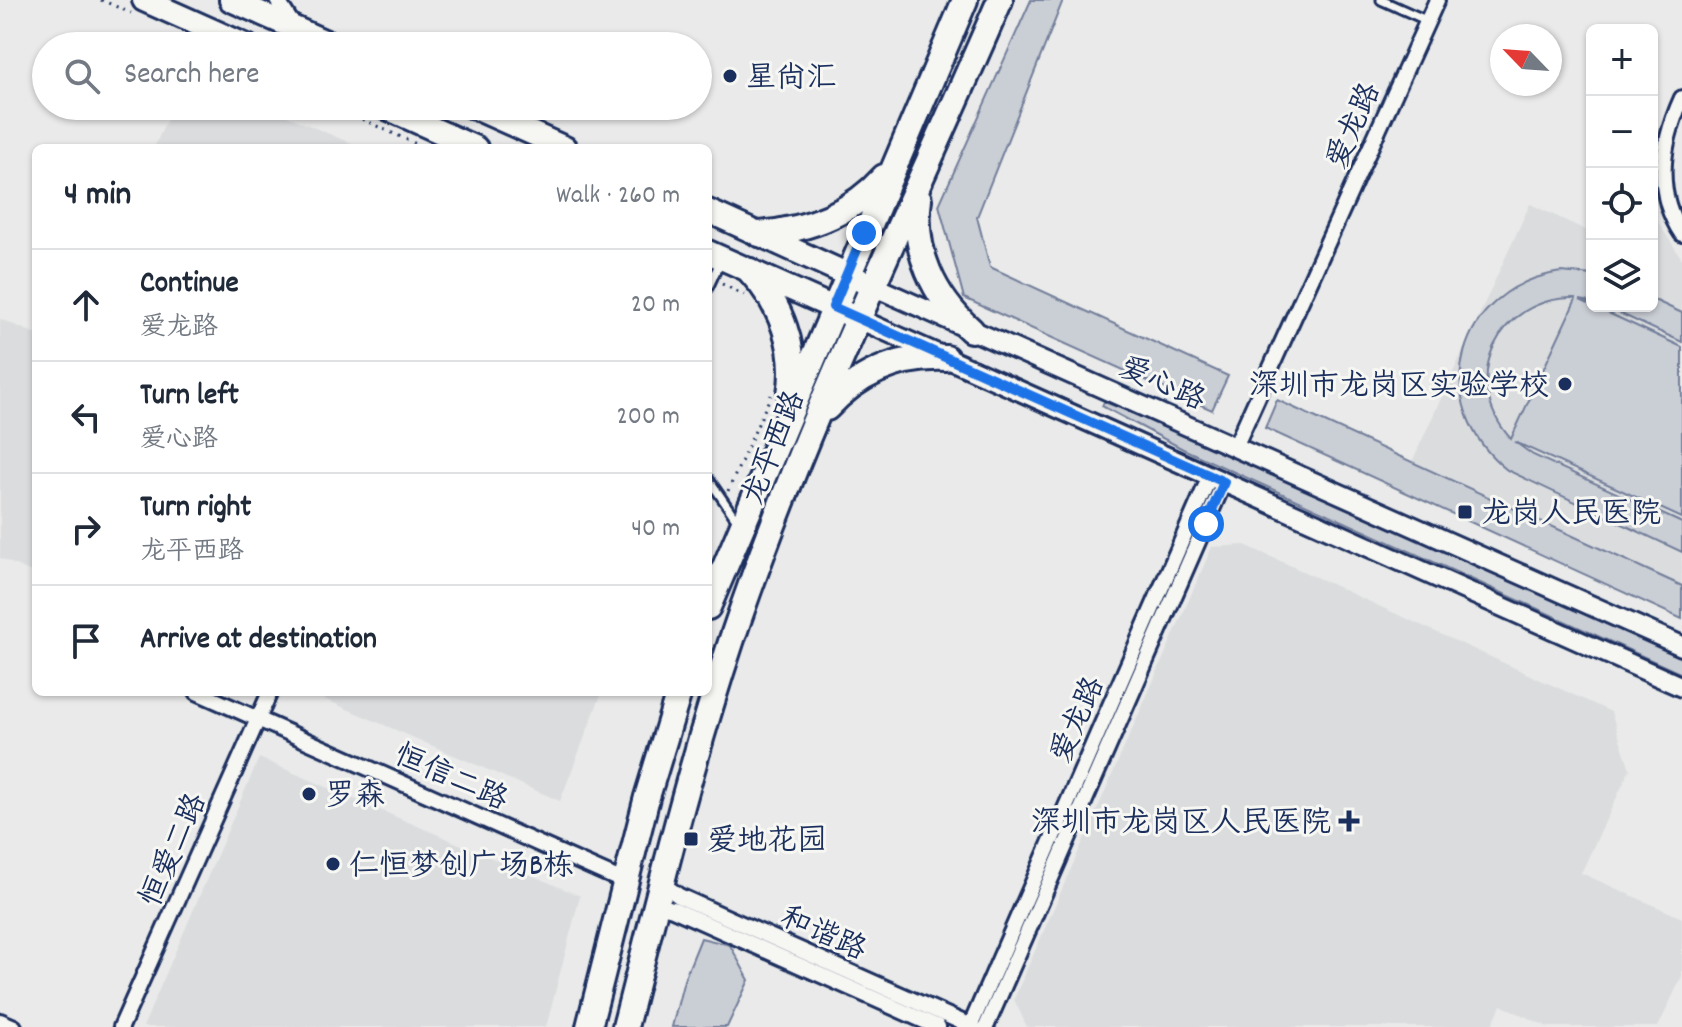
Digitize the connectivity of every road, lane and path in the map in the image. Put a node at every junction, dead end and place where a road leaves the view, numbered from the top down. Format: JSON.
{"nodes":[{"id":1,"x":144,"y":0,"type":"edge"},
{"id":2,"x":231,"y":0,"type":"edge"},
{"id":3,"x":277,"y":0,"type":"edge"},
{"id":4,"x":965,"y":0,"type":"edge"},
{"id":5,"x":1000,"y":0,"type":"edge"},
{"id":6,"x":1381,"y":0,"type":"edge"},
{"id":7,"x":1437,"y":0,"type":"edge"},
{"id":8,"x":1428,"y":21,"type":"junction"},
{"id":9,"x":295,"y":28,"type":"junction"},
{"id":10,"x":216,"y":32,"type":"edge"},
{"id":11,"x":304,"y":32,"type":"edge"},
{"id":12,"x":1682,"y":98,"type":"edge"},
{"id":13,"x":364,"y":120,"type":"edge"},
{"id":14,"x":413,"y":120,"type":"edge"},
{"id":15,"x":502,"y":120,"type":"edge"},
{"id":16,"x":416,"y":144,"type":"edge"},
{"id":17,"x":467,"y":144,"type":"edge"},
{"id":18,"x":556,"y":144,"type":"edge"},
{"id":19,"x":891,"y":169,"type":"junction"},
{"id":20,"x":922,"y":181,"type":"junction"},
{"id":21,"x":712,"y":213,"type":"edge"},
{"id":22,"x":759,"y":234,"type":"junction"},
{"id":23,"x":1682,"y":234,"type":"edge"},
{"id":24,"x":782,"y":245,"type":"junction"},
{"id":25,"x":715,"y":255,"type":"edge"},
{"id":26,"x":847,"y":274,"type":"junction"},
{"id":27,"x":758,"y":275,"type":"junction"},
{"id":28,"x":712,"y":279,"type":"joint"},
{"id":29,"x":875,"y":287,"type":"junction"},
{"id":30,"x":754,"y":300,"type":"dead end"},
{"id":31,"x":833,"y":307,"type":"junction"},
{"id":32,"x":861,"y":320,"type":"junction"},
{"id":33,"x":971,"y":330,"type":"junction"},
{"id":34,"x":946,"y":358,"type":"junction"},
{"id":35,"x":776,"y":383,"type":"dead end"},
{"id":36,"x":786,"y":417,"type":"junction"},
{"id":37,"x":818,"y":419,"type":"junction"},
{"id":38,"x":1235,"y":447,"type":"junction"},
{"id":39,"x":1217,"y":479,"type":"junction"},
{"id":40,"x":712,"y":484,"type":"edge"},
{"id":41,"x":724,"y":500,"type":"junction"},
{"id":42,"x":740,"y":525,"type":"junction"},
{"id":43,"x":712,"y":597,"type":"edge"},
{"id":44,"x":1682,"y":646,"type":"edge"},
{"id":45,"x":1682,"y":687,"type":"edge"},
{"id":46,"x":206,"y":696,"type":"edge"},
{"id":47,"x":268,"y":696,"type":"edge"},
{"id":48,"x":678,"y":696,"type":"edge"},
{"id":49,"x":258,"y":719,"type":"junction"},
{"id":50,"x":664,"y":875,"type":"junction"},
{"id":51,"x":625,"y":882,"type":"junction"},
{"id":52,"x":654,"y":913,"type":"junction"},
{"id":53,"x":0,"y":1021,"type":"edge"},
{"id":54,"x":14,"y":1027,"type":"edge"},
{"id":55,"x":121,"y":1027,"type":"edge"},
{"id":56,"x":589,"y":1027,"type":"edge"},
{"id":57,"x":625,"y":1027,"type":"edge"},
{"id":58,"x":938,"y":1027,"type":"edge"},
{"id":59,"x":971,"y":1027,"type":"edge"},
{"id":60,"x":986,"y":1027,"type":"edge"}],
"edges":[{"from":1,"to":10,"type":"main road"},
{"from":2,"to":9,"type":"main road"},
{"from":3,"to":9,"type":"street"},
{"from":4,"to":19,"type":"main road","name":"龙平西路"},
{"from":5,"to":20,"type":"main road","name":"龙平西路"},
{"from":6,"to":8,"type":"lane"},
{"from":7,"to":8,"type":"street","name":"爱龙路"},
{"from":8,"to":38,"type":"street","name":"爱龙路"},
{"from":9,"to":11,"type":"main road"},
{"from":12,"to":23,"type":"street"},
{"from":13,"to":16,"type":"path"},
{"from":14,"to":17,"type":"main road"},
{"from":15,"to":18,"type":"main road"},
{"from":19,"to":22,"type":"main road"},
{"from":19,"to":26,"type":"main road","name":"龙平西路"},
{"from":20,"to":29,"type":"main road","name":"龙平西路"},
{"from":20,"to":33,"type":"main road"},
{"from":21,"to":22,"type":"main road","name":"爱心路"},
{"from":22,"to":24,"type":"main road","name":"爱心路"},
{"from":24,"to":26,"type":"main road","name":"爱心路"},
{"from":24,"to":27,"type":"main road"},
{"from":25,"to":27,"type":"main road"},
{"from":25,"to":28,"type":"lane"},
{"from":26,"to":29,"type":"main road","name":"爱心路"},
{"from":26,"to":31,"type":"main road","name":"龙平西路"},
{"from":27,"to":31,"type":"main road"},
{"from":27,"to":36,"type":"main road"},
{"from":28,"to":30,"type":"path"},
{"from":29,"to":32,"type":"main road","name":"龙平西路"},
{"from":29,"to":33,"type":"street","name":"爱心路"},
{"from":31,"to":32,"type":"main road"},
{"from":31,"to":36,"type":"main road","name":"龙平西路"},
{"from":32,"to":34,"type":"street"},
{"from":32,"to":37,"type":"main road","name":"龙平西路"},
{"from":33,"to":38,"type":"street","name":"爱心路"},
{"from":34,"to":37,"type":"main road"},
{"from":34,"to":39,"type":"street"},
{"from":35,"to":41,"type":"path"},
{"from":36,"to":42,"type":"main road","name":"龙平西路"},
{"from":37,"to":50,"type":"main road","name":"龙平西路"},
{"from":38,"to":44,"type":"street","name":"爱心路"},
{"from":39,"to":45,"type":"street"},
{"from":39,"to":59,"type":"street","name":"爱龙路"},
{"from":39,"to":60,"type":"street","name":"爱龙路"},
{"from":40,"to":41,"type":"lane"},
{"from":41,"to":42,"type":"lane"},
{"from":42,"to":43,"type":"main road","name":"龙平西路"},
{"from":46,"to":49,"type":"street","name":"恒信二路"},
{"from":47,"to":49,"type":"street","name":"恒爱二路"},
{"from":48,"to":51,"type":"main road"},
{"from":49,"to":51,"type":"street","name":"恒信二路"},
{"from":49,"to":55,"type":"street","name":"恒爱二路"},
{"from":50,"to":52,"type":"main road","name":"龙平西路"},
{"from":50,"to":59,"type":"street","name":"和谐路"},
{"from":51,"to":56,"type":"main road"},
{"from":52,"to":57,"type":"main road","name":"龙平西路"},
{"from":52,"to":58,"type":"street","name":"和谐路"},
{"from":53,"to":54,"type":"street"}]}
